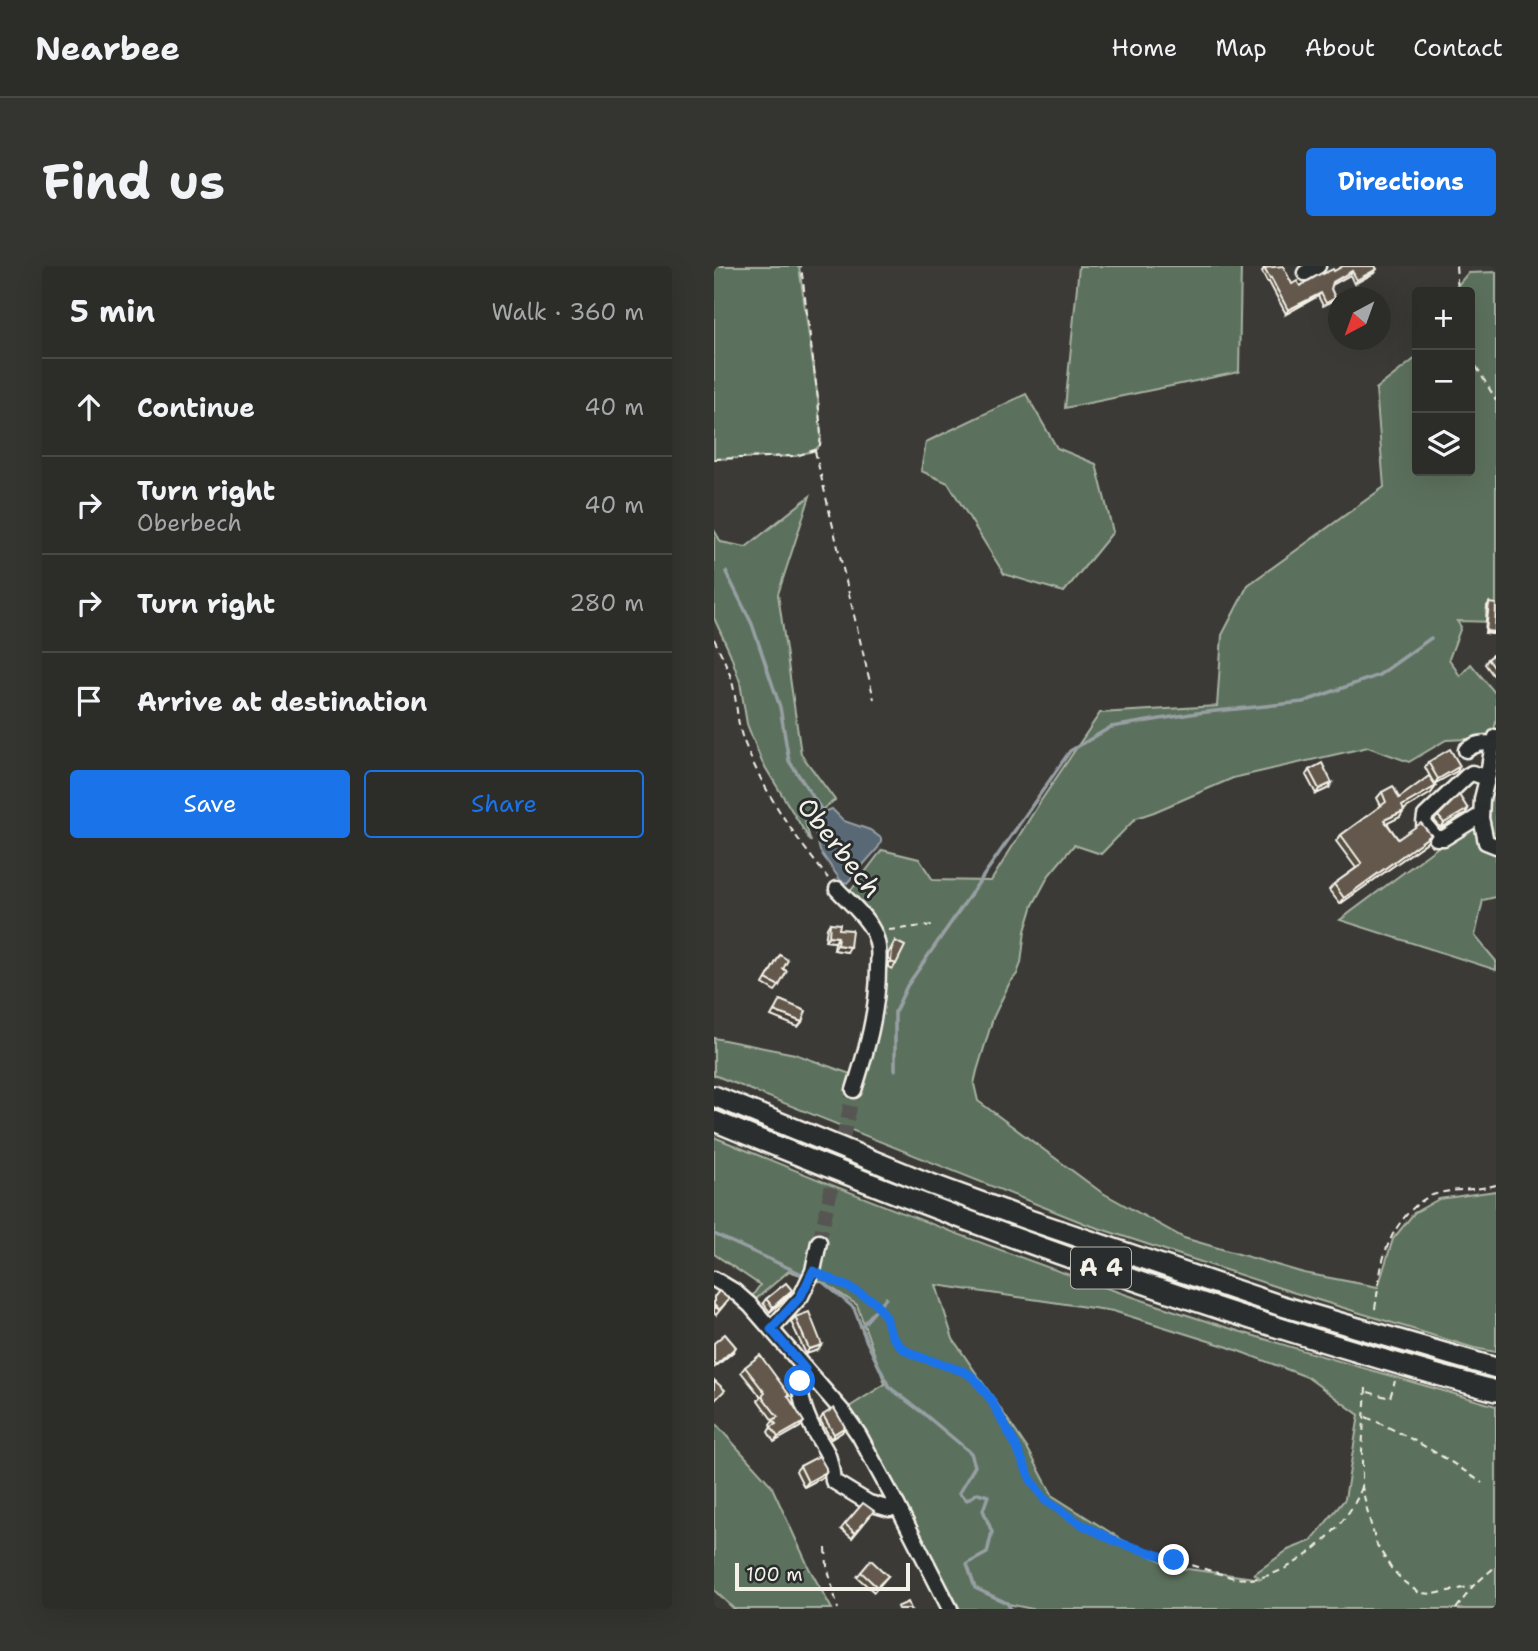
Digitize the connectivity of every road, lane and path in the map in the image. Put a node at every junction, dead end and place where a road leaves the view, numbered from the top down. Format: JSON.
{"nodes":[{"id":1,"x":802,"y":266,"type":"edge"},
{"id":2,"x":1456,"y":266,"type":"edge"},
{"id":3,"x":1458,"y":287,"type":"edge"},
{"id":4,"x":1475,"y":364,"type":"edge"},
{"id":5,"x":1496,"y":400,"type":"edge"},
{"id":6,"x":815,"y":450,"type":"junction"},
{"id":7,"x":714,"y":459,"type":"edge"},
{"id":8,"x":714,"y":639,"type":"edge"},
{"id":9,"x":874,"y":699,"type":"dead end"},
{"id":10,"x":1495,"y":740,"type":"edge"},
{"id":11,"x":1466,"y":750,"type":"dead end"},
{"id":12,"x":1487,"y":778,"type":"junction"},
{"id":13,"x":1481,"y":815,"type":"junction"},
{"id":14,"x":1496,"y":846,"type":"edge"},
{"id":15,"x":837,"y":890,"type":"joint"},
{"id":16,"x":934,"y":925,"type":"dead end"},
{"id":17,"x":874,"y":932,"type":"junction"},
{"id":18,"x":854,"y":1090,"type":"tunnel mouth"},
{"id":19,"x":714,"y":1096,"type":"edge"},
{"id":20,"x":714,"y":1121,"type":"edge"},
{"id":21,"x":1496,"y":1185,"type":"edge"},
{"id":22,"x":819,"y":1242,"type":"tunnel mouth"},
{"id":23,"x":813,"y":1271,"type":"junction"},
{"id":24,"x":714,"y":1279,"type":"edge"},
{"id":25,"x":1375,"y":1309,"type":"dead end"},
{"id":26,"x":771,"y":1329,"type":"junction"},
{"id":27,"x":1496,"y":1368,"type":"edge"},
{"id":28,"x":805,"y":1369,"type":"junction"},
{"id":29,"x":1395,"y":1381,"type":"dead end"},
{"id":30,"x":1496,"y":1391,"type":"edge"},
{"id":31,"x":1365,"y":1417,"type":"junction"},
{"id":32,"x":1482,"y":1483,"type":"dead end"},
{"id":33,"x":1362,"y":1487,"type":"junction"},
{"id":34,"x":897,"y":1505,"type":"junction"},
{"id":35,"x":827,"y":1548,"type":"dead end"},
{"id":36,"x":1496,"y":1566,"type":"edge"},
{"id":37,"x":1474,"y":1586,"type":"junction"},
{"id":38,"x":838,"y":1609,"type":"edge"},
{"id":39,"x":950,"y":1609,"type":"edge"},
{"id":40,"x":1456,"y":1609,"type":"edge"}],
"edges":[{"from":1,"to":6,"type":"path"},
{"from":2,"to":3,"type":"path"},
{"from":4,"to":5,"type":"path"},
{"from":6,"to":7,"type":"path"},
{"from":6,"to":9,"type":"path"},
{"from":8,"to":15,"type":"path","name":"Oberbech"},
{"from":10,"to":11,"type":"street"},
{"from":10,"to":12,"type":"street"},
{"from":12,"to":13,"type":"street"},
{"from":12,"to":13,"type":"street"},
{"from":13,"to":14,"type":"street"},
{"from":15,"to":17,"type":"street","name":"Oberbech"},
{"from":16,"to":17,"type":"path"},
{"from":17,"to":18,"type":"street","name":"Oberbech"},
{"from":19,"to":27,"type":"highway","number":"A 4"},
{"from":20,"to":30,"type":"highway","number":"A 4"},
{"from":21,"to":25,"type":"path"},
{"from":22,"to":23,"type":"street"},
{"from":23,"to":26,"type":"street"},
{"from":23,"to":33,"type":"path"},
{"from":24,"to":26,"type":"street"},
{"from":26,"to":28,"type":"street"},
{"from":28,"to":34,"type":"street"},
{"from":28,"to":34,"type":"street"},
{"from":29,"to":31,"type":"path"},
{"from":31,"to":32,"type":"path"},
{"from":31,"to":33,"type":"path"},
{"from":33,"to":37,"type":"path"},
{"from":34,"to":39,"type":"street"},
{"from":35,"to":38,"type":"path"},
{"from":36,"to":37,"type":"path"},
{"from":37,"to":40,"type":"path"}]}
